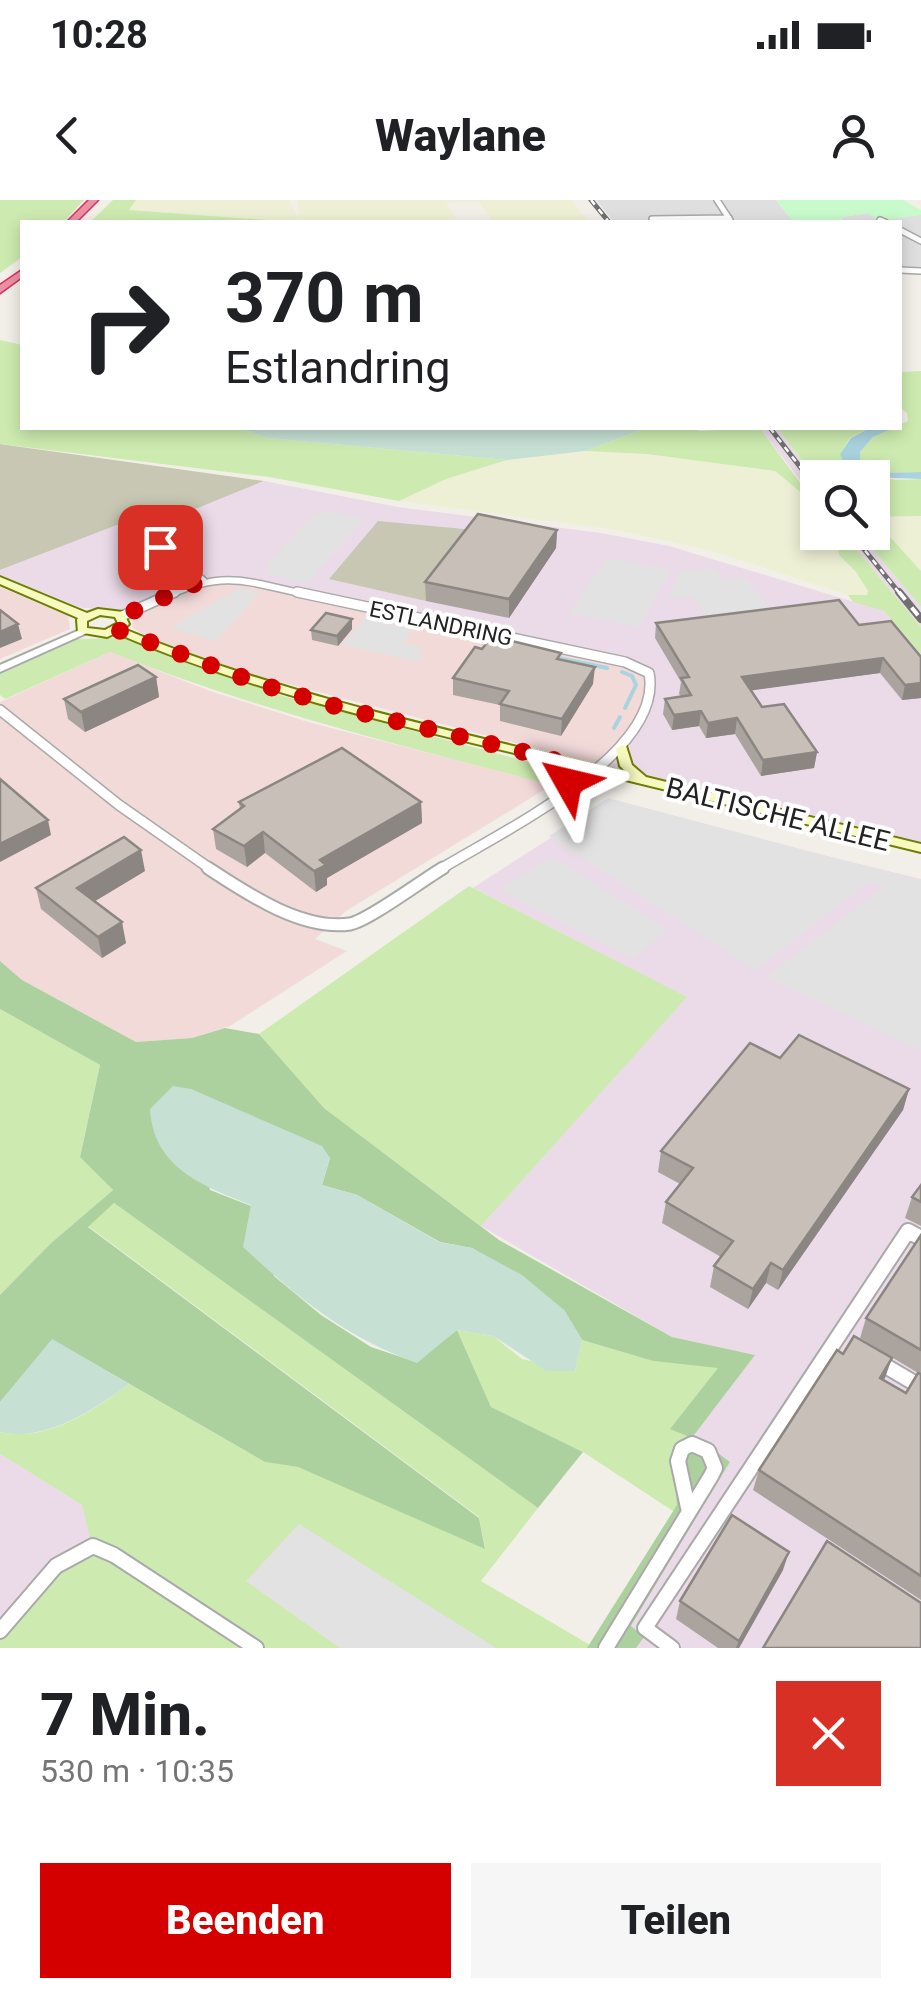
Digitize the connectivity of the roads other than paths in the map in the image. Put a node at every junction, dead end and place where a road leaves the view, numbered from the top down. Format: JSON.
{"nodes":[{"id":1,"x":94,"y":200,"type":"edge"},
{"id":2,"x":105,"y":200,"type":"edge"},
{"id":3,"x":717,"y":200,"type":"edge"},
{"id":4,"x":652,"y":219,"type":"dead end"},
{"id":5,"x":73,"y":220,"type":"edge"},
{"id":6,"x":84,"y":220,"type":"edge"},
{"id":7,"x":730,"y":220,"type":"edge"},
{"id":8,"x":20,"y":274,"type":"edge"},
{"id":9,"x":0,"y":290,"type":"edge"},
{"id":10,"x":140,"y":529,"type":"dead end"},
{"id":11,"x":0,"y":580,"type":"edge"},
{"id":12,"x":203,"y":580,"type":"junction"},
{"id":13,"x":122,"y":616,"type":"junction"},
{"id":14,"x":86,"y":617,"type":"junction"},
{"id":15,"x":118,"y":630,"type":"junction"},
{"id":16,"x":84,"y":631,"type":"junction"},
{"id":17,"x":0,"y":669,"type":"edge"},
{"id":18,"x":0,"y":710,"type":"edge"},
{"id":19,"x":622,"y":749,"type":"junction"},
{"id":20,"x":553,"y":759,"type":"junction"},
{"id":21,"x":599,"y":770,"type":"junction"},
{"id":22,"x":654,"y":784,"type":"junction"},
{"id":23,"x":568,"y":790,"type":"junction"},
{"id":24,"x":921,"y":848,"type":"edge"},
{"id":25,"x":921,"y":1238,"type":"edge"},
{"id":26,"x":838,"y":1337,"type":"junction"},
{"id":27,"x":854,"y":1347,"type":"edge"},
{"id":28,"x":871,"y":1357,"type":"edge"},
{"id":29,"x":921,"y":1387,"type":"edge"},
{"id":30,"x":689,"y":1512,"type":"dead end"},
{"id":31,"x":0,"y":1631,"type":"edge"},
{"id":32,"x":256,"y":1648,"type":"edge"},
{"id":33,"x":606,"y":1648,"type":"edge"},
{"id":34,"x":672,"y":1648,"type":"edge"}],
"edges":[{"from":1,"to":5,"type":"highway"},
{"from":2,"to":6,"type":"highway"},
{"from":3,"to":7,"type":"street"},
{"from":4,"to":7,"type":"street"},
{"from":8,"to":9,"type":"highway"},
{"from":10,"to":12,"type":"street"},
{"from":11,"to":14,"type":"main road"},
{"from":12,"to":13,"type":"street","name":"ESTLANDRING"},
{"from":12,"to":19,"type":"street","name":"ESTLANDRING"},
{"from":13,"to":14,"type":"main road"},
{"from":13,"to":15,"type":"main road"},
{"from":14,"to":16,"type":"main road"},
{"from":15,"to":16,"type":"main road","name":"BALTISCHE ALLEE"},
{"from":15,"to":20,"type":"main road","name":"BALTISCHE ALLEE"},
{"from":16,"to":17,"type":"street"},
{"from":18,"to":23,"type":"street","name":"ESTLANDRING"},
{"from":19,"to":21,"type":"street","name":"ESTLANDRING"},
{"from":19,"to":22,"type":"main road"},
{"from":20,"to":21,"type":"main road","name":"BALTISCHE ALLEE"},
{"from":20,"to":23,"type":"main road"},
{"from":21,"to":22,"type":"main road","name":"BALTISCHE ALLEE"},
{"from":21,"to":23,"type":"street","name":"ESTLANDRING"},
{"from":22,"to":24,"type":"main road","name":"BALTISCHE ALLEE"},
{"from":25,"to":26,"type":"street"},
{"from":26,"to":27,"type":"street"},
{"from":26,"to":34,"type":"street"},
{"from":28,"to":29,"type":"street"},
{"from":30,"to":33,"type":"street"},
{"from":31,"to":32,"type":"street"}]}
